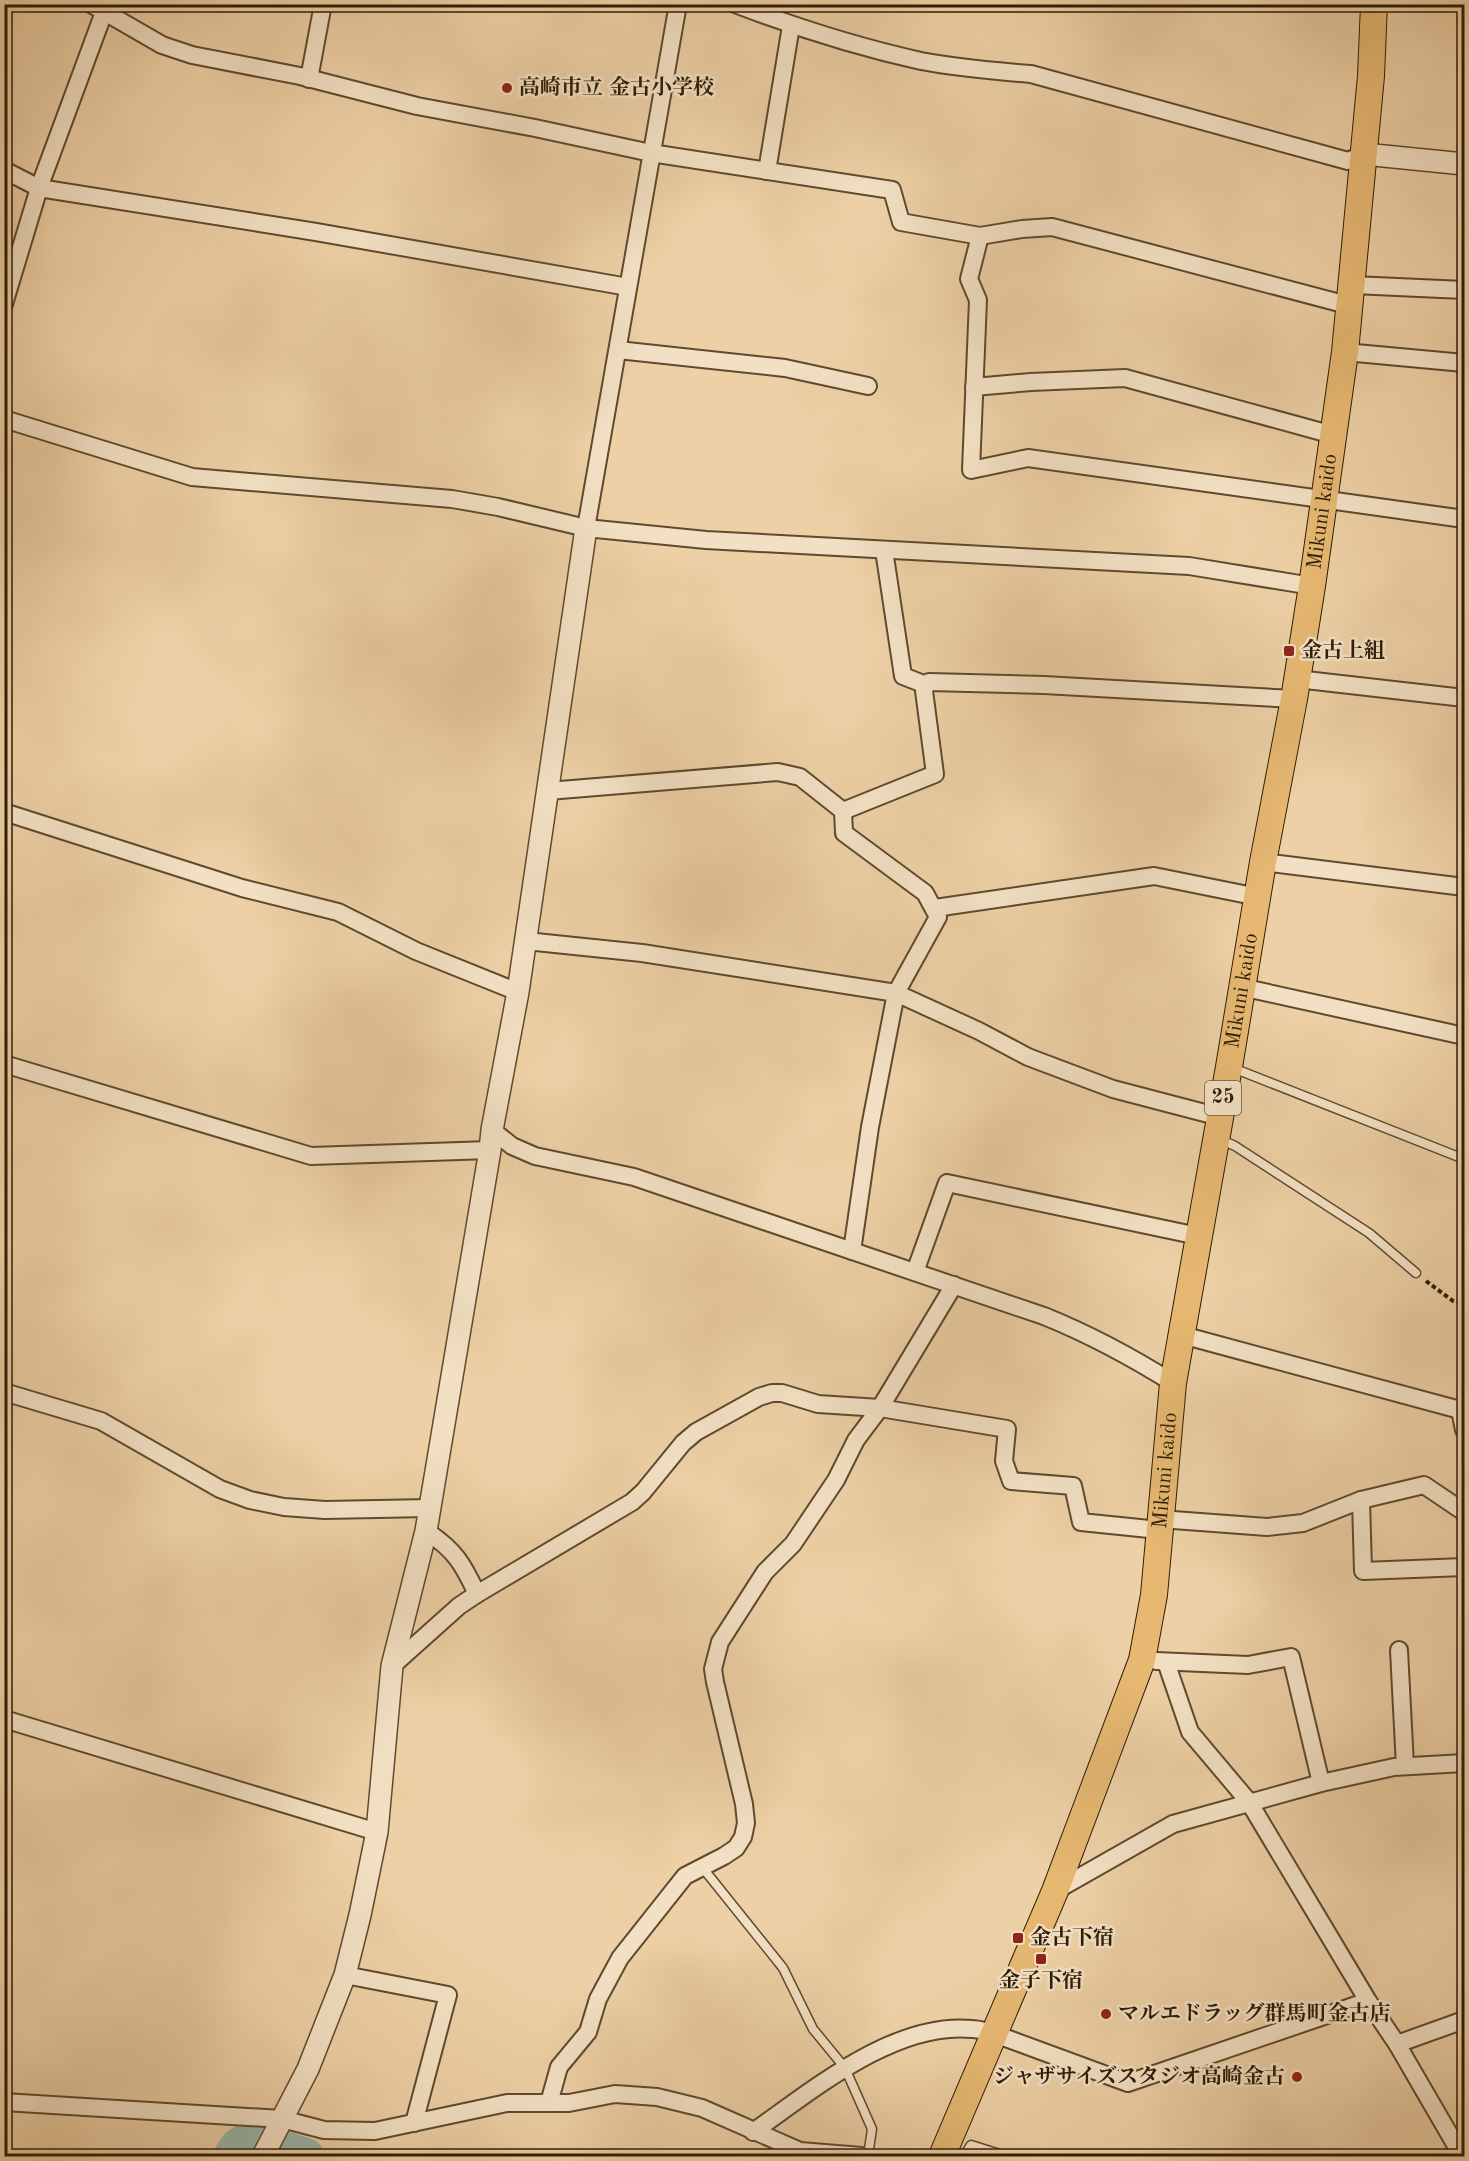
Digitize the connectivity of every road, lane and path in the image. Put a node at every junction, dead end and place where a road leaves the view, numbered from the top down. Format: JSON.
{"nodes":[{"id":1,"x":322,"y":4,"type":"edge"},
{"id":2,"x":678,"y":4,"type":"edge"},
{"id":3,"x":735,"y":4,"type":"edge"},
{"id":4,"x":1374,"y":4,"type":"edge"},
{"id":5,"x":100,"y":7,"type":"edge"},
{"id":6,"x":791,"y":26,"type":"junction"},
{"id":7,"x":309,"y":78,"type":"junction"},
{"id":8,"x":651,"y":153,"type":"junction"},
{"id":9,"x":1364,"y":154,"type":"junction"},
{"id":10,"x":1464,"y":164,"type":"edge"},
{"id":11,"x":4,"y":170,"type":"edge"},
{"id":12,"x":766,"y":171,"type":"junction"},
{"id":13,"x":39,"y":188,"type":"junction"},
{"id":14,"x":980,"y":236,"type":"junction"},
{"id":15,"x":628,"y":287,"type":"junction"},
{"id":16,"x":1464,"y":290,"type":"edge"},
{"id":17,"x":1352,"y":296,"type":"junction"},
{"id":18,"x":4,"y":304,"type":"edge"},
{"id":19,"x":618,"y":350,"type":"junction"},
{"id":20,"x":1346,"y":352,"type":"junction"},
{"id":21,"x":1464,"y":363,"type":"edge"},
{"id":22,"x":868,"y":386,"type":"dead end"},
{"id":23,"x":975,"y":387,"type":"junction"},
{"id":24,"x":4,"y":419,"type":"edge"},
{"id":25,"x":1333,"y":435,"type":"junction"},
{"id":26,"x":1324,"y":501,"type":"junction"},
{"id":27,"x":1464,"y":519,"type":"edge"},
{"id":28,"x":586,"y":528,"type":"junction"},
{"id":29,"x":884,"y":550,"type":"junction"},
{"id":30,"x":1312,"y":586,"type":"junction"},
{"id":31,"x":926,"y":685,"type":"junction"},
{"id":32,"x":1295,"y":689,"type":"junction"},
{"id":33,"x":1464,"y":698,"type":"edge"},
{"id":34,"x":548,"y":791,"type":"junction"},
{"id":35,"x":843,"y":811,"type":"junction"},
{"id":36,"x":4,"y":812,"type":"edge"},
{"id":37,"x":1263,"y":862,"type":"junction"},
{"id":38,"x":1464,"y":887,"type":"edge"},
{"id":39,"x":1258,"y":897,"type":"junction"},
{"id":40,"x":935,"y":908,"type":"junction"},
{"id":41,"x":526,"y":941,"type":"junction"},
{"id":42,"x":1241,"y":987,"type":"junction"},
{"id":43,"x":518,"y":992,"type":"junction"},
{"id":44,"x":896,"y":993,"type":"junction"},
{"id":45,"x":1464,"y":1036,"type":"edge"},
{"id":46,"x":4,"y":1064,"type":"edge"},
{"id":47,"x":1229,"y":1067,"type":"junction"},
{"id":48,"x":1218,"y":1128,"type":"junction"},
{"id":49,"x":491,"y":1140,"type":"junction"},
{"id":50,"x":1464,"y":1159,"type":"edge"},
{"id":51,"x":1198,"y":1236,"type":"junction"},
{"id":52,"x":852,"y":1251,"type":"junction"},
{"id":53,"x":915,"y":1272,"type":"junction"},
{"id":54,"x":1416,"y":1274,"type":"joint"},
{"id":55,"x":954,"y":1285,"type":"junction"},
{"id":56,"x":1464,"y":1305,"type":"edge"},
{"id":57,"x":1182,"y":1335,"type":"junction"},
{"id":58,"x":1173,"y":1383,"type":"junction"},
{"id":59,"x":4,"y":1392,"type":"edge"},
{"id":60,"x":880,"y":1408,"type":"junction"},
{"id":61,"x":1464,"y":1430,"type":"edge"},
{"id":62,"x":1361,"y":1500,"type":"junction"},
{"id":63,"x":430,"y":1508,"type":"junction"},
{"id":64,"x":1464,"y":1512,"type":"edge"},
{"id":65,"x":1160,"y":1525,"type":"junction"},
{"id":66,"x":426,"y":1531,"type":"junction"},
{"id":67,"x":1464,"y":1567,"type":"edge"},
{"id":68,"x":477,"y":1594,"type":"junction"},
{"id":69,"x":1399,"y":1650,"type":"dead end"},
{"id":70,"x":1154,"y":1661,"type":"junction"},
{"id":71,"x":392,"y":1666,"type":"junction"},
{"id":72,"x":4,"y":1719,"type":"edge"},
{"id":73,"x":1464,"y":1763,"type":"edge"},
{"id":74,"x":1405,"y":1766,"type":"junction"},
{"id":75,"x":1320,"y":1784,"type":"junction"},
{"id":76,"x":1249,"y":1802,"type":"junction"},
{"id":77,"x":377,"y":1832,"type":"junction"},
{"id":78,"x":702,"y":1867,"type":"junction"},
{"id":79,"x":1055,"y":1891,"type":"junction"},
{"id":80,"x":345,"y":1975,"type":"junction"},
{"id":81,"x":1368,"y":2001,"type":"junction"},
{"id":82,"x":1464,"y":2020,"type":"edge"},
{"id":83,"x":994,"y":2034,"type":"junction"},
{"id":84,"x":1397,"y":2044,"type":"junction"},
{"id":85,"x":845,"y":2068,"type":"junction"},
{"id":86,"x":4,"y":2102,"type":"edge"},
{"id":87,"x":549,"y":2103,"type":"junction"},
{"id":88,"x":282,"y":2119,"type":"junction"},
{"id":89,"x":414,"y":2123,"type":"junction"},
{"id":90,"x":753,"y":2132,"type":"junction"},
{"id":91,"x":263,"y":2157,"type":"edge"},
{"id":92,"x":862,"y":2157,"type":"edge"},
{"id":93,"x":868,"y":2157,"type":"edge"},
{"id":94,"x":942,"y":2157,"type":"edge"},
{"id":95,"x":964,"y":2157,"type":"edge"},
{"id":96,"x":1006,"y":2157,"type":"edge"},
{"id":97,"x":1461,"y":2157,"type":"edge"}],
"edges":[{"from":1,"to":7,"type":"street"},
{"from":2,"to":8,"type":"street"},
{"from":3,"to":6,"type":"street"},
{"from":4,"to":9,"type":"main road","name":"Mikuni kaido","number":"25"},
{"from":5,"to":7,"type":"street"},
{"from":5,"to":13,"type":"street"},
{"from":6,"to":9,"type":"street"},
{"from":6,"to":12,"type":"street"},
{"from":7,"to":8,"type":"street"},
{"from":8,"to":12,"type":"street"},
{"from":8,"to":15,"type":"street"},
{"from":9,"to":10,"type":"street"},
{"from":9,"to":17,"type":"main road","name":"Mikuni kaido","number":"25"},
{"from":11,"to":13,"type":"street"},
{"from":12,"to":14,"type":"street"},
{"from":13,"to":15,"type":"street"},
{"from":13,"to":18,"type":"street"},
{"from":14,"to":17,"type":"street"},
{"from":14,"to":23,"type":"street"},
{"from":15,"to":19,"type":"street"},
{"from":16,"to":17,"type":"street"},
{"from":17,"to":20,"type":"main road","name":"Mikuni kaido","number":"25"},
{"from":19,"to":22,"type":"street"},
{"from":19,"to":28,"type":"street"},
{"from":20,"to":21,"type":"street"},
{"from":20,"to":25,"type":"main road","name":"Mikuni kaido","number":"25"},
{"from":23,"to":25,"type":"street"},
{"from":23,"to":26,"type":"street"},
{"from":24,"to":28,"type":"street"},
{"from":25,"to":26,"type":"main road","name":"Mikuni kaido","number":"25"},
{"from":26,"to":27,"type":"street"},
{"from":26,"to":30,"type":"main road","name":"Mikuni kaido","number":"25"},
{"from":28,"to":29,"type":"street"},
{"from":28,"to":34,"type":"street"},
{"from":29,"to":30,"type":"street"},
{"from":29,"to":31,"type":"street"},
{"from":30,"to":32,"type":"main road","name":"Mikuni kaido","number":"25"},
{"from":31,"to":32,"type":"street"},
{"from":31,"to":35,"type":"street"},
{"from":32,"to":33,"type":"street"},
{"from":32,"to":37,"type":"main road","name":"Mikuni kaido","number":"25"},
{"from":34,"to":35,"type":"street"},
{"from":34,"to":41,"type":"street"},
{"from":35,"to":40,"type":"street"},
{"from":36,"to":43,"type":"street"},
{"from":37,"to":38,"type":"street"},
{"from":37,"to":39,"type":"main road","name":"Mikuni kaido","number":"25"},
{"from":39,"to":40,"type":"street"},
{"from":39,"to":42,"type":"main road","name":"Mikuni kaido","number":"25"},
{"from":40,"to":44,"type":"street"},
{"from":41,"to":43,"type":"street"},
{"from":41,"to":44,"type":"street"},
{"from":42,"to":45,"type":"street"},
{"from":42,"to":47,"type":"main road","name":"Mikuni kaido","number":"25"},
{"from":43,"to":49,"type":"street"},
{"from":44,"to":48,"type":"street"},
{"from":44,"to":52,"type":"street"},
{"from":46,"to":49,"type":"street"},
{"from":47,"to":48,"type":"main road","name":"Mikuni kaido","number":"25"},
{"from":47,"to":50,"type":"lane"},
{"from":48,"to":51,"type":"main road","name":"Mikuni kaido","number":"25"},
{"from":48,"to":54,"type":"lane"},
{"from":49,"to":52,"type":"street"},
{"from":49,"to":63,"type":"street"},
{"from":51,"to":53,"type":"street"},
{"from":51,"to":57,"type":"main road","name":"Mikuni kaido","number":"25"},
{"from":52,"to":53,"type":"street"},
{"from":53,"to":55,"type":"street"},
{"from":54,"to":56,"type":"path"},
{"from":55,"to":58,"type":"street"},
{"from":55,"to":60,"type":"street"},
{"from":57,"to":58,"type":"main road","name":"Mikuni kaido","number":"25"},
{"from":57,"to":61,"type":"street"},
{"from":58,"to":65,"type":"main road","name":"Mikuni kaido","number":"25"},
{"from":59,"to":63,"type":"street"},
{"from":60,"to":65,"type":"street"},
{"from":60,"to":68,"type":"street"},
{"from":60,"to":78,"type":"street"},
{"from":62,"to":64,"type":"street"},
{"from":62,"to":65,"type":"street"},
{"from":62,"to":67,"type":"street"},
{"from":63,"to":66,"type":"street"},
{"from":65,"to":70,"type":"main road","name":"Mikuni kaido","number":"25"},
{"from":66,"to":68,"type":"street"},
{"from":66,"to":71,"type":"street"},
{"from":68,"to":71,"type":"street"},
{"from":69,"to":74,"type":"street"},
{"from":70,"to":75,"type":"street"},
{"from":70,"to":76,"type":"street"},
{"from":70,"to":79,"type":"main road","name":"Mikuni kaido","number":"25"},
{"from":71,"to":77,"type":"street"},
{"from":72,"to":77,"type":"street"},
{"from":73,"to":74,"type":"street"},
{"from":74,"to":75,"type":"street"},
{"from":75,"to":76,"type":"street"},
{"from":76,"to":79,"type":"street"},
{"from":76,"to":81,"type":"street"},
{"from":77,"to":80,"type":"street"},
{"from":78,"to":85,"type":"lane"},
{"from":78,"to":87,"type":"street"},
{"from":79,"to":83,"type":"main road","name":"Mikuni kaido","number":"25"},
{"from":80,"to":88,"type":"street"},
{"from":80,"to":89,"type":"street"},
{"from":81,"to":83,"type":"street"},
{"from":81,"to":84,"type":"street"},
{"from":82,"to":84,"type":"street"},
{"from":83,"to":85,"type":"street"},
{"from":83,"to":94,"type":"main road","name":"Mikuni kaido","number":"25"},
{"from":84,"to":97,"type":"street"},
{"from":85,"to":90,"type":"street"},
{"from":85,"to":93,"type":"lane"},
{"from":86,"to":88,"type":"street"},
{"from":87,"to":89,"type":"street"},
{"from":87,"to":90,"type":"street"},
{"from":88,"to":89,"type":"street"},
{"from":88,"to":91,"type":"street"},
{"from":90,"to":92,"type":"street"},
{"from":95,"to":96,"type":"lane"}]}
